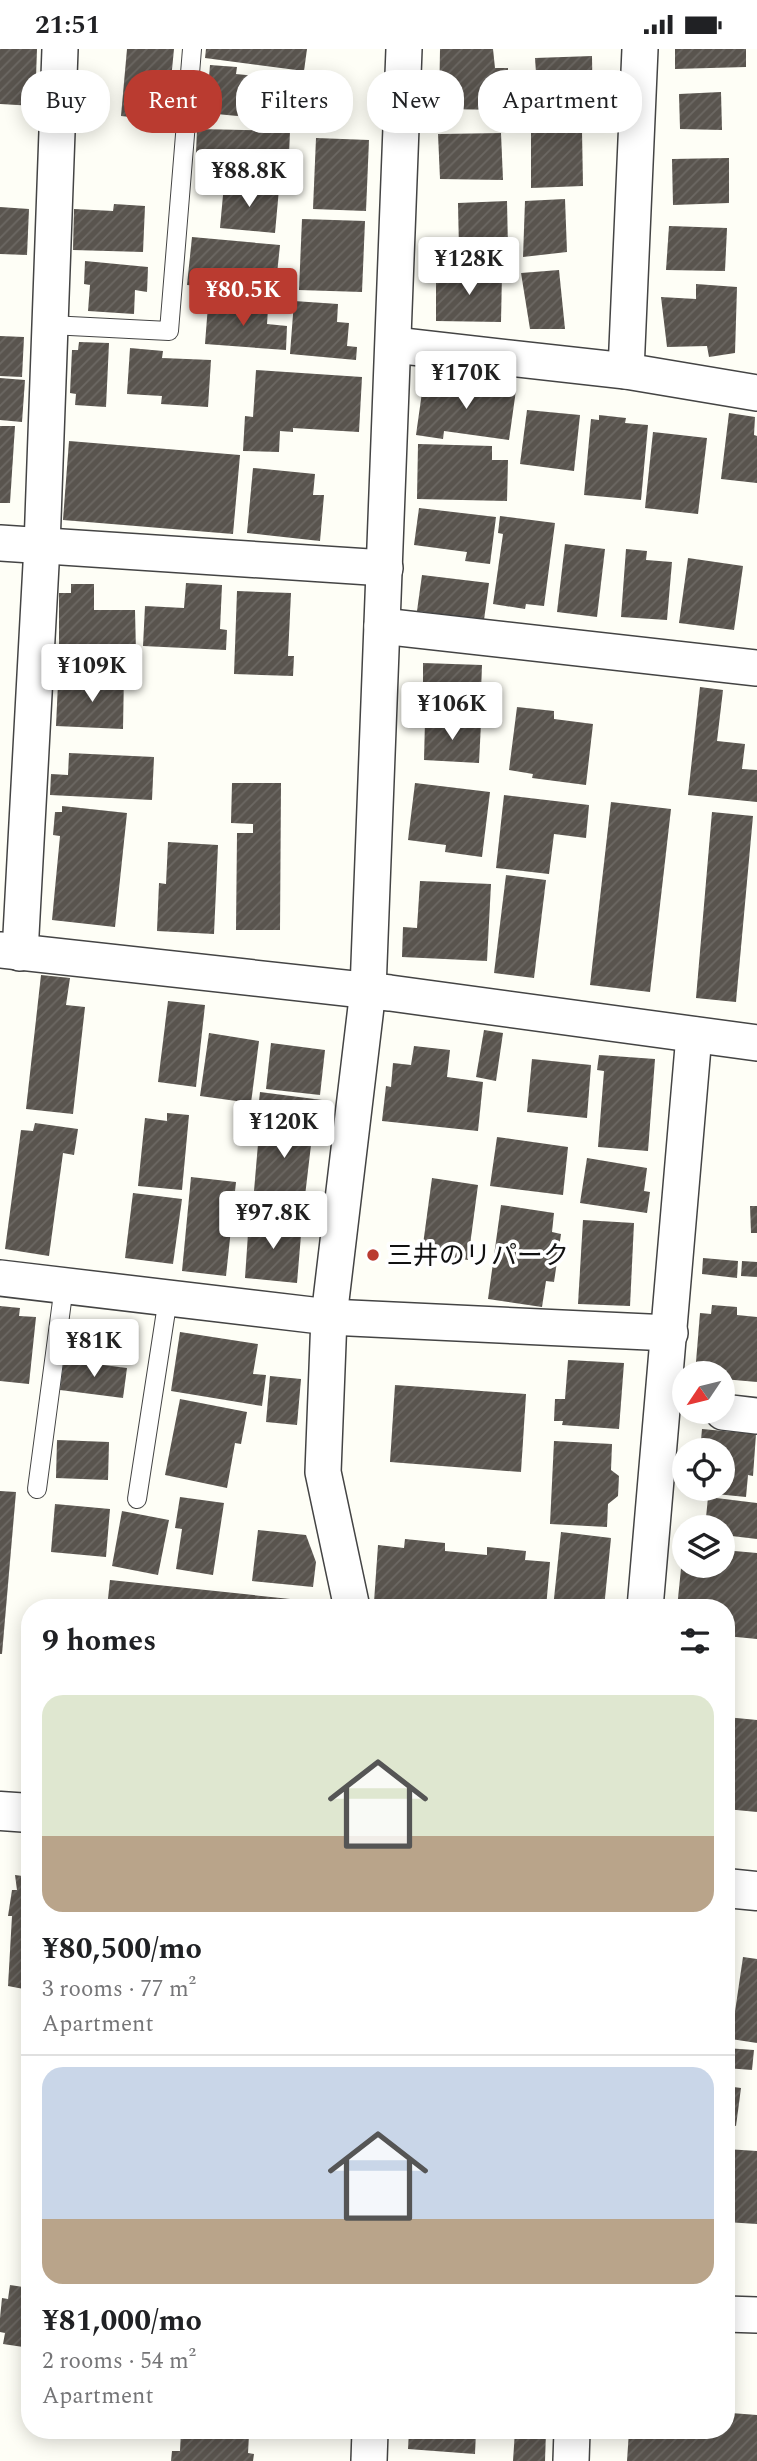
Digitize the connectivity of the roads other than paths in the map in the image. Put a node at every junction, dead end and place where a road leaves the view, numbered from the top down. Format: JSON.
{"nodes":[{"id":1,"x":60,"y":49,"type":"edge"},
{"id":2,"x":192,"y":49,"type":"edge"},
{"id":3,"x":404,"y":49,"type":"edge"},
{"id":4,"x":640,"y":49,"type":"edge"},
{"id":5,"x":50,"y":325,"type":"junction"},
{"id":6,"x":394,"y":345,"type":"junction"},
{"id":7,"x":626,"y":371,"type":"junction"},
{"id":8,"x":757,"y":393,"type":"edge"},
{"id":9,"x":0,"y":543,"type":"edge"},
{"id":10,"x":41,"y":546,"type":"junction"},
{"id":11,"x":385,"y":568,"type":"junction"},
{"id":12,"x":382,"y":626,"type":"junction"},
{"id":13,"x":757,"y":668,"type":"edge"},
{"id":14,"x":10,"y":952,"type":"edge"},
{"id":15,"x":368,"y":990,"type":"junction"},
{"id":16,"x":694,"y":1035,"type":"junction"},
{"id":17,"x":757,"y":1043,"type":"edge"},
{"id":18,"x":0,"y":1278,"type":"edge"},
{"id":19,"x":64,"y":1286,"type":"junction"},
{"id":20,"x":168,"y":1299,"type":"junction"},
{"id":21,"x":329,"y":1317,"type":"junction"},
{"id":22,"x":670,"y":1333,"type":"junction"},
{"id":23,"x":672,"y":1382,"type":"edge"},
{"id":24,"x":672,"y":1413,"type":"edge"},
{"id":25,"x":735,"y":1413,"type":"edge"},
{"id":26,"x":757,"y":1416,"type":"edge"},
{"id":27,"x":37,"y":1489,"type":"dead end"},
{"id":28,"x":137,"y":1499,"type":"dead end"},
{"id":29,"x":350,"y":1599,"type":"edge"},
{"id":30,"x":646,"y":1599,"type":"edge"},
{"id":31,"x":0,"y":1811,"type":"edge"},
{"id":32,"x":21,"y":1812,"type":"edge"},
{"id":33,"x":735,"y":1889,"type":"edge"},
{"id":34,"x":757,"y":1891,"type":"edge"},
{"id":35,"x":735,"y":2314,"type":"edge"},
{"id":36,"x":757,"y":2315,"type":"edge"},
{"id":37,"x":370,"y":2439,"type":"edge"},
{"id":38,"x":572,"y":2439,"type":"edge"},
{"id":39,"x":369,"y":2461,"type":"edge"},
{"id":40,"x":571,"y":2461,"type":"edge"}],
"edges":[{"from":1,"to":5,"type":"street"},
{"from":2,"to":5,"type":"lane"},
{"from":3,"to":6,"type":"street"},
{"from":4,"to":7,"type":"street"},
{"from":5,"to":10,"type":"street"},
{"from":6,"to":7,"type":"street"},
{"from":6,"to":11,"type":"street"},
{"from":7,"to":8,"type":"street"},
{"from":9,"to":10,"type":"street"},
{"from":10,"to":11,"type":"street"},
{"from":10,"to":14,"type":"street"},
{"from":11,"to":12,"type":"street"},
{"from":12,"to":13,"type":"street"},
{"from":12,"to":15,"type":"street"},
{"from":14,"to":15,"type":"street"},
{"from":15,"to":16,"type":"street"},
{"from":15,"to":21,"type":"street"},
{"from":16,"to":17,"type":"street"},
{"from":16,"to":22,"type":"street"},
{"from":18,"to":19,"type":"street"},
{"from":19,"to":20,"type":"street"},
{"from":19,"to":27,"type":"lane"},
{"from":20,"to":21,"type":"street"},
{"from":20,"to":28,"type":"lane"},
{"from":21,"to":22,"type":"street"},
{"from":21,"to":29,"type":"street"},
{"from":22,"to":23,"type":"street"},
{"from":24,"to":30,"type":"street"},
{"from":25,"to":26,"type":"street"},
{"from":31,"to":32,"type":"street"},
{"from":33,"to":34,"type":"street"},
{"from":35,"to":36,"type":"street"},
{"from":37,"to":39,"type":"street"},
{"from":38,"to":40,"type":"street"}]}
